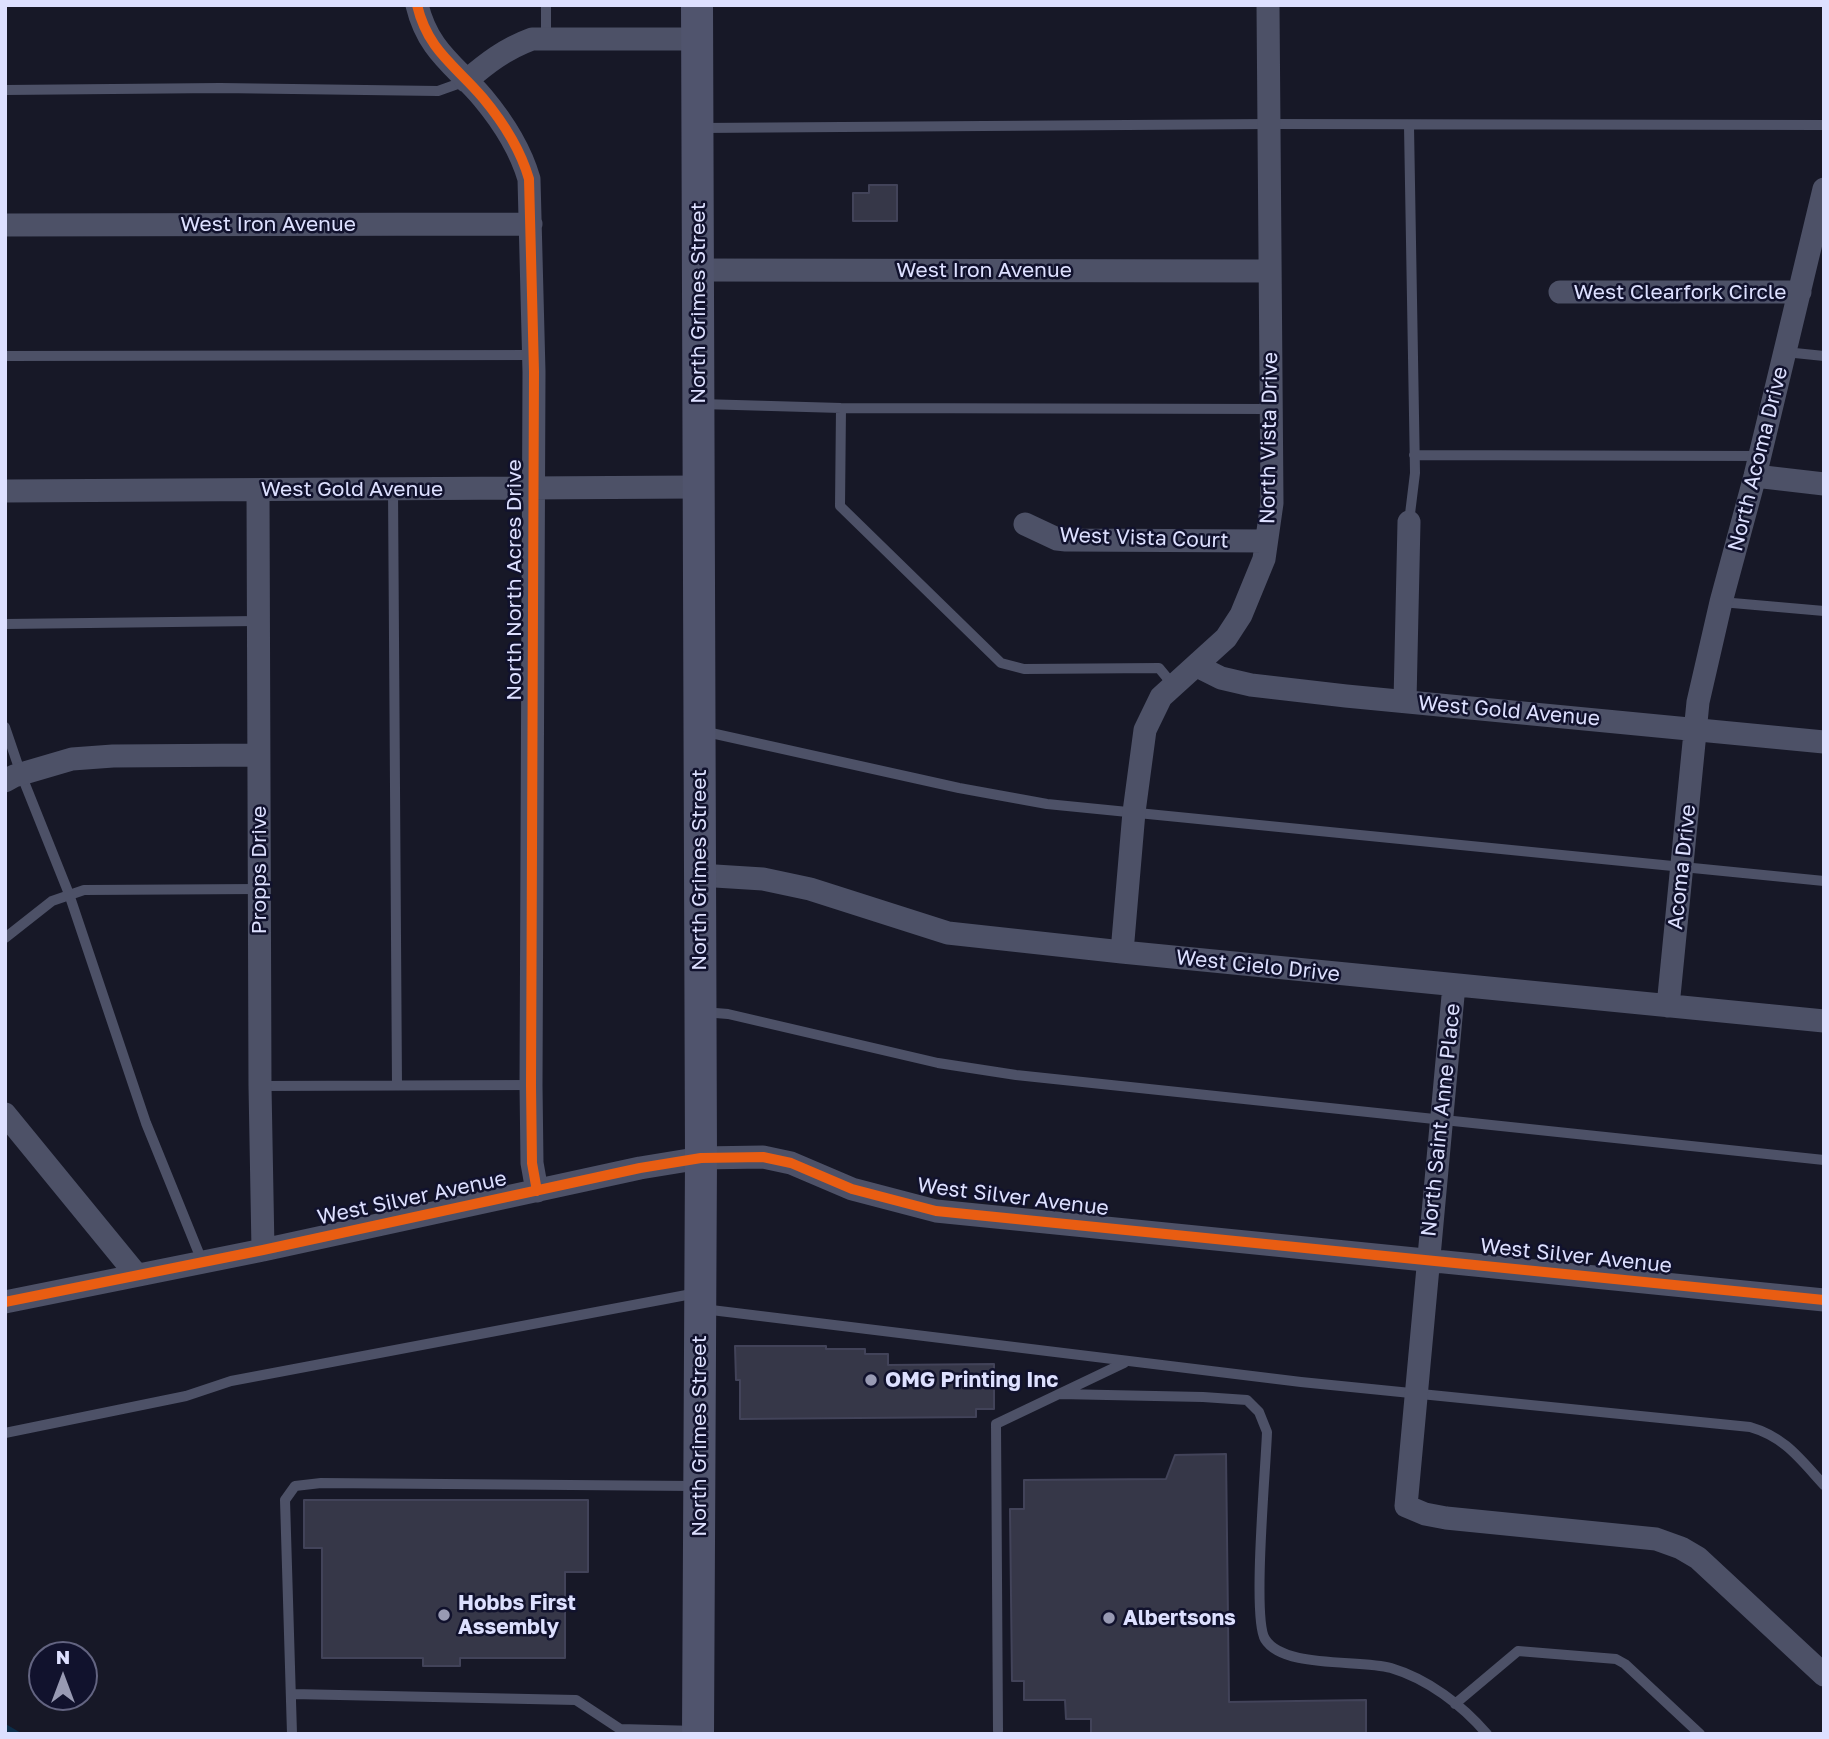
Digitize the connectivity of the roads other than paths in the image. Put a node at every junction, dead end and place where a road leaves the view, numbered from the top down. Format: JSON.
{"nodes":[{"id":1,"x":417,"y":5,"type":"edge"},
{"id":2,"x":546,"y":5,"type":"edge"},
{"id":3,"x":697,"y":5,"type":"edge"},
{"id":4,"x":1268,"y":5,"type":"edge"},
{"id":5,"x":546,"y":39,"type":"junction"},
{"id":6,"x":697,"y":39,"type":"junction"},
{"id":7,"x":466,"y":81,"type":"junction"},
{"id":8,"x":5,"y":90,"type":"edge"},
{"id":9,"x":1269,"y":124,"type":"junction"},
{"id":10,"x":1824,"y":125,"type":"edge"},
{"id":11,"x":1409,"y":126,"type":"junction"},
{"id":12,"x":698,"y":128,"type":"junction"},
{"id":13,"x":1824,"y":189,"type":"edge"},
{"id":14,"x":531,"y":224,"type":"junction"},
{"id":15,"x":5,"y":225,"type":"edge"},
{"id":16,"x":1819,"y":231,"type":"edge"},
{"id":17,"x":698,"y":270,"type":"junction"},
{"id":18,"x":1269,"y":271,"type":"junction"},
{"id":19,"x":1560,"y":292,"type":"dead end"},
{"id":20,"x":1800,"y":292,"type":"junction"},
{"id":21,"x":1785,"y":352,"type":"junction"},
{"id":22,"x":534,"y":355,"type":"junction"},
{"id":23,"x":5,"y":356,"type":"edge"},
{"id":24,"x":1824,"y":356,"type":"edge"},
{"id":25,"x":698,"y":404,"type":"junction"},
{"id":26,"x":841,"y":408,"type":"junction"},
{"id":27,"x":1271,"y":409,"type":"junction"},
{"id":28,"x":1413,"y":455,"type":"junction"},
{"id":29,"x":1758,"y":466,"type":"junction"},
{"id":30,"x":1824,"y":484,"type":"edge"},
{"id":31,"x":698,"y":487,"type":"junction"},
{"id":32,"x":534,"y":488,"type":"junction"},
{"id":33,"x":393,"y":489,"type":"junction"},
{"id":34,"x":258,"y":490,"type":"junction"},
{"id":35,"x":5,"y":491,"type":"edge"},
{"id":36,"x":1409,"y":522,"type":"joint"},
{"id":37,"x":1025,"y":524,"type":"dead end"},
{"id":38,"x":1266,"y":541,"type":"junction"},
{"id":39,"x":1721,"y":602,"type":"junction"},
{"id":40,"x":1824,"y":611,"type":"edge"},
{"id":41,"x":257,"y":621,"type":"junction"},
{"id":42,"x":5,"y":624,"type":"edge"},
{"id":43,"x":1197,"y":666,"type":"junction"},
{"id":44,"x":1173,"y":685,"type":"junction"},
{"id":45,"x":1405,"y":701,"type":"junction"},
{"id":46,"x":5,"y":727,"type":"edge"},
{"id":47,"x":1697,"y":729,"type":"junction"},
{"id":48,"x":699,"y":730,"type":"junction"},
{"id":49,"x":1824,"y":741,"type":"edge"},
{"id":50,"x":258,"y":755,"type":"junction"},
{"id":51,"x":13,"y":777,"type":"edge"},
{"id":52,"x":1134,"y":812,"type":"junction"},
{"id":53,"x":1682,"y":866,"type":"junction"},
{"id":54,"x":699,"y":875,"type":"junction"},
{"id":55,"x":1824,"y":881,"type":"edge"},
{"id":56,"x":259,"y":889,"type":"junction"},
{"id":57,"x":69,"y":894,"type":"junction"},
{"id":58,"x":5,"y":938,"type":"edge"},
{"id":59,"x":1122,"y":953,"type":"junction"},
{"id":60,"x":1454,"y":985,"type":"junction"},
{"id":61,"x":1668,"y":1006,"type":"junction"},
{"id":62,"x":700,"y":1012,"type":"junction"},
{"id":63,"x":1824,"y":1021,"type":"edge"},
{"id":64,"x":397,"y":1085,"type":"junction"},
{"id":65,"x":531,"y":1085,"type":"junction"},
{"id":66,"x":260,"y":1086,"type":"junction"},
{"id":67,"x":5,"y":1114,"type":"edge"},
{"id":68,"x":1442,"y":1120,"type":"junction"},
{"id":69,"x":701,"y":1158,"type":"junction"},
{"id":70,"x":1824,"y":1160,"type":"edge"},
{"id":71,"x":537,"y":1191,"type":"junction"},
{"id":72,"x":263,"y":1250,"type":"junction"},
{"id":73,"x":1427,"y":1260,"type":"junction"},
{"id":74,"x":202,"y":1261,"type":"junction"},
{"id":75,"x":136,"y":1274,"type":"junction"},
{"id":76,"x":1824,"y":1300,"type":"edge"},
{"id":77,"x":700,"y":1301,"type":"junction"},
{"id":78,"x":5,"y":1302,"type":"edge"},
{"id":79,"x":1125,"y":1362,"type":"junction"},
{"id":80,"x":1416,"y":1393,"type":"junction"},
{"id":81,"x":1059,"y":1394,"type":"junction"},
{"id":82,"x":5,"y":1433,"type":"edge"},
{"id":83,"x":1824,"y":1485,"type":"edge"},
{"id":84,"x":699,"y":1486,"type":"junction"},
{"id":85,"x":1824,"y":1675,"type":"edge"},
{"id":86,"x":292,"y":1694,"type":"junction"},
{"id":87,"x":1455,"y":1704,"type":"junction"},
{"id":88,"x":620,"y":1731,"type":"edge"},
{"id":89,"x":998,"y":1731,"type":"dead end"},
{"id":90,"x":698,"y":1733,"type":"edge"},
{"id":91,"x":292,"y":1734,"type":"edge"},
{"id":92,"x":1487,"y":1734,"type":"edge"},
{"id":93,"x":1700,"y":1734,"type":"edge"}],
"edges":[{"from":1,"to":7,"type":"street","name":"North North Acres Drive"},
{"from":2,"to":5,"type":"lane"},
{"from":3,"to":6,"type":"main road","name":"North Grimes Street"},
{"from":4,"to":9,"type":"street","name":"North Vista Drive"},
{"from":5,"to":6,"type":"street"},
{"from":5,"to":7,"type":"street"},
{"from":6,"to":12,"type":"main road","name":"North Grimes Street"},
{"from":7,"to":8,"type":"lane"},
{"from":7,"to":14,"type":"street","name":"North North Acres Drive"},
{"from":9,"to":11,"type":"lane"},
{"from":9,"to":12,"type":"lane"},
{"from":9,"to":18,"type":"street","name":"North Vista Drive"},
{"from":10,"to":11,"type":"lane"},
{"from":11,"to":28,"type":"lane"},
{"from":12,"to":17,"type":"main road","name":"North Grimes Street"},
{"from":13,"to":16,"type":"street","name":"North Acoma Drive"},
{"from":14,"to":15,"type":"street","name":"West Iron Avenue"},
{"from":14,"to":22,"type":"street","name":"North North Acres Drive"},
{"from":16,"to":20,"type":"street","name":"North Acoma Drive"},
{"from":17,"to":18,"type":"street","name":"West Iron Avenue"},
{"from":17,"to":25,"type":"main road","name":"North Grimes Street"},
{"from":18,"to":27,"type":"street","name":"North Vista Drive"},
{"from":19,"to":20,"type":"street","name":"West Clearfork Circle"},
{"from":20,"to":21,"type":"street","name":"North Acoma Drive"},
{"from":21,"to":24,"type":"lane"},
{"from":21,"to":29,"type":"street","name":"North Acoma Drive"},
{"from":22,"to":23,"type":"lane"},
{"from":22,"to":32,"type":"street","name":"North North Acres Drive"},
{"from":25,"to":26,"type":"lane"},
{"from":25,"to":31,"type":"main road","name":"North Grimes Street"},
{"from":26,"to":27,"type":"lane"},
{"from":26,"to":44,"type":"lane"},
{"from":27,"to":38,"type":"street","name":"North Vista Drive"},
{"from":28,"to":29,"type":"lane"},
{"from":28,"to":36,"type":"lane"},
{"from":29,"to":30,"type":"street"},
{"from":29,"to":39,"type":"street","name":"North Acoma Drive"},
{"from":31,"to":32,"type":"street","name":"West Gold Avenue"},
{"from":31,"to":48,"type":"main road","name":"North Grimes Street"},
{"from":32,"to":33,"type":"street","name":"West Gold Avenue"},
{"from":32,"to":65,"type":"street","name":"North North Acres Drive"},
{"from":33,"to":34,"type":"street","name":"West Gold Avenue"},
{"from":33,"to":64,"type":"lane"},
{"from":34,"to":35,"type":"street","name":"West Gold Avenue"},
{"from":34,"to":41,"type":"street","name":"Propps Drive"},
{"from":36,"to":45,"type":"street"},
{"from":37,"to":38,"type":"street","name":"West Vista Court"},
{"from":38,"to":43,"type":"street","name":"North Vista Drive"},
{"from":39,"to":40,"type":"lane"},
{"from":39,"to":47,"type":"street","name":"North Acoma Drive"},
{"from":41,"to":42,"type":"lane"},
{"from":41,"to":50,"type":"street","name":"Propps Drive"},
{"from":43,"to":44,"type":"street","name":"North Vista Drive"},
{"from":43,"to":45,"type":"street","name":"West Gold Avenue"},
{"from":44,"to":52,"type":"street","name":"North Vista Drive"},
{"from":45,"to":47,"type":"street","name":"West Gold Avenue"},
{"from":46,"to":51,"type":"lane"},
{"from":47,"to":49,"type":"street","name":"West Gold Avenue"},
{"from":47,"to":53,"type":"street","name":"Acoma Drive"},
{"from":48,"to":52,"type":"lane"},
{"from":48,"to":54,"type":"main road","name":"North Grimes Street"},
{"from":50,"to":51,"type":"street"},
{"from":50,"to":56,"type":"street","name":"Propps Drive"},
{"from":51,"to":57,"type":"lane"},
{"from":52,"to":53,"type":"lane"},
{"from":52,"to":59,"type":"street","name":"North Vista Drive"},
{"from":53,"to":55,"type":"lane"},
{"from":53,"to":61,"type":"street","name":"Acoma Drive"},
{"from":54,"to":59,"type":"street","name":"West Cielo Drive"},
{"from":54,"to":62,"type":"main road","name":"North Grimes Street"},
{"from":56,"to":57,"type":"lane"},
{"from":56,"to":66,"type":"street","name":"Propps Drive"},
{"from":57,"to":58,"type":"lane"},
{"from":57,"to":74,"type":"lane"},
{"from":59,"to":60,"type":"street","name":"West Cielo Drive"},
{"from":60,"to":61,"type":"street","name":"West Cielo Drive"},
{"from":60,"to":68,"type":"street","name":"North Saint Anne Place"},
{"from":61,"to":63,"type":"street","name":"West Cielo Drive"},
{"from":62,"to":68,"type":"lane"},
{"from":62,"to":69,"type":"main road","name":"North Grimes Street"},
{"from":64,"to":65,"type":"lane"},
{"from":64,"to":66,"type":"lane"},
{"from":65,"to":71,"type":"street","name":"North North Acres Drive"},
{"from":66,"to":72,"type":"street","name":"Propps Drive"},
{"from":67,"to":75,"type":"street"},
{"from":68,"to":70,"type":"lane"},
{"from":68,"to":73,"type":"street","name":"North Saint Anne Place"},
{"from":69,"to":71,"type":"street","name":"West Silver Avenue"},
{"from":69,"to":73,"type":"street","name":"West Silver Avenue"},
{"from":69,"to":77,"type":"main road","name":"North Grimes Street"},
{"from":71,"to":72,"type":"street","name":"West Silver Avenue"},
{"from":72,"to":74,"type":"street","name":"West Silver Avenue"},
{"from":73,"to":76,"type":"street","name":"West Silver Avenue"},
{"from":73,"to":80,"type":"street","name":"North Saint Anne Place"},
{"from":74,"to":75,"type":"street","name":"West Silver Avenue"},
{"from":75,"to":78,"type":"street","name":"West Silver Avenue"},
{"from":77,"to":79,"type":"lane"},
{"from":77,"to":82,"type":"lane"},
{"from":77,"to":84,"type":"main road","name":"North Grimes Street"},
{"from":79,"to":80,"type":"lane"},
{"from":79,"to":81,"type":"lane"},
{"from":80,"to":83,"type":"lane"},
{"from":80,"to":85,"type":"street","name":"North Saint Anne Place"},
{"from":81,"to":87,"type":"lane"},
{"from":81,"to":89,"type":"lane"},
{"from":84,"to":86,"type":"lane"},
{"from":84,"to":90,"type":"main road","name":"North Grimes Street"},
{"from":86,"to":88,"type":"lane"},
{"from":86,"to":91,"type":"lane"},
{"from":87,"to":92,"type":"lane"},
{"from":87,"to":93,"type":"lane"},
{"from":88,"to":90,"type":"lane"}]}
